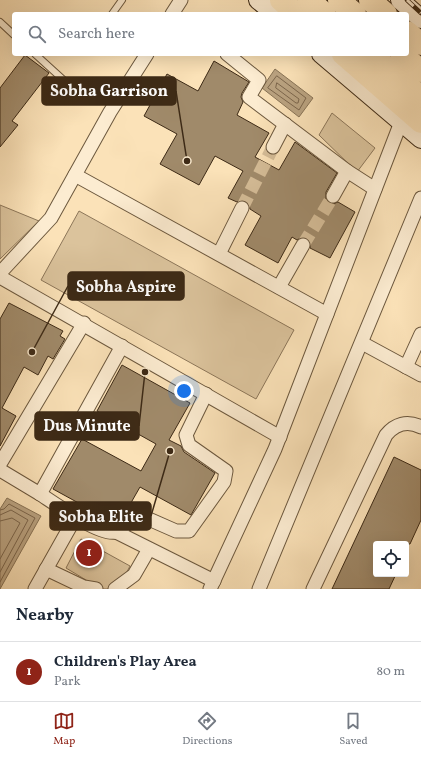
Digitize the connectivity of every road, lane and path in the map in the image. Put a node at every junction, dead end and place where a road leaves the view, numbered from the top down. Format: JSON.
{"nodes":[{"id":1,"x":122,"y":0,"type":"edge"},
{"id":2,"x":181,"y":0,"type":"edge"},
{"id":3,"x":258,"y":0,"type":"edge"},
{"id":4,"x":281,"y":0,"type":"edge"},
{"id":5,"x":309,"y":0,"type":"edge"},
{"id":6,"x":339,"y":0,"type":"edge"},
{"id":7,"x":370,"y":0,"type":"edge"},
{"id":8,"x":400,"y":0,"type":"edge"},
{"id":9,"x":113,"y":12,"type":"edge"},
{"id":10,"x":175,"y":12,"type":"edge"},
{"id":11,"x":273,"y":12,"type":"edge"},
{"id":12,"x":295,"y":12,"type":"edge"},
{"id":13,"x":323,"y":12,"type":"edge"},
{"id":14,"x":353,"y":12,"type":"edge"},
{"id":15,"x":384,"y":12,"type":"edge"},
{"id":16,"x":421,"y":19,"type":"edge"},
{"id":17,"x":0,"y":22,"type":"edge"},
{"id":18,"x":12,"y":33,"type":"edge"},
{"id":19,"x":409,"y":34,"type":"edge"},
{"id":20,"x":421,"y":44,"type":"edge"},
{"id":21,"x":37,"y":56,"type":"edge"},
{"id":22,"x":146,"y":56,"type":"edge"},
{"id":23,"x":229,"y":56,"type":"edge"},
{"id":24,"x":324,"y":56,"type":"edge"},
{"id":25,"x":345,"y":56,"type":"edge"},
{"id":26,"x":373,"y":56,"type":"edge"},
{"id":27,"x":403,"y":56,"type":"edge"},
{"id":28,"x":421,"y":71,"type":"edge"},
{"id":29,"x":68,"y":84,"type":"dead end"},
{"id":30,"x":421,"y":97,"type":"edge"},
{"id":31,"x":411,"y":122,"type":"edge"},
{"id":32,"x":285,"y":124,"type":"junction"},
{"id":33,"x":421,"y":139,"type":"edge"},
{"id":34,"x":273,"y":147,"type":"tunnel mouth"},
{"id":35,"x":347,"y":171,"type":"junction"},
{"id":36,"x":75,"y":174,"type":"junction"},
{"id":37,"x":375,"y":189,"type":"junction"},
{"id":38,"x":333,"y":196,"type":"tunnel mouth"},
{"id":39,"x":421,"y":198,"type":"edge"},
{"id":40,"x":242,"y":208,"type":"tunnel mouth"},
{"id":41,"x":303,"y":245,"type":"tunnel mouth"},
{"id":42,"x":219,"y":254,"type":"junction"},
{"id":43,"x":0,"y":273,"type":"edge"},
{"id":44,"x":0,"y":277,"type":"edge"},
{"id":45,"x":279,"y":287,"type":"junction"},
{"id":46,"x":327,"y":314,"type":"junction"},
{"id":47,"x":84,"y":324,"type":"junction"},
{"id":48,"x":421,"y":334,"type":"edge"},
{"id":49,"x":362,"y":343,"type":"junction"},
{"id":50,"x":122,"y":346,"type":"junction"},
{"id":51,"x":406,"y":367,"type":"junction"},
{"id":52,"x":421,"y":376,"type":"edge"},
{"id":53,"x":206,"y":394,"type":"junction"},
{"id":54,"x":421,"y":427,"type":"edge"},
{"id":55,"x":280,"y":437,"type":"junction"},
{"id":56,"x":0,"y":464,"type":"edge"},
{"id":57,"x":0,"y":470,"type":"edge"},
{"id":58,"x":40,"y":494,"type":"junction"},
{"id":59,"x":76,"y":518,"type":"junction"},
{"id":60,"x":116,"y":532,"type":"junction"},
{"id":61,"x":149,"y":549,"type":"junction"},
{"id":62,"x":46,"y":569,"type":"junction"},
{"id":63,"x":212,"y":585,"type":"edge"},
{"id":64,"x":35,"y":589,"type":"edge"},
{"id":65,"x":96,"y":589,"type":"edge"},
{"id":66,"x":115,"y":589,"type":"edge"},
{"id":67,"x":259,"y":589,"type":"edge"},
{"id":68,"x":313,"y":589,"type":"edge"}],
"edges":[{"from":1,"to":9,"type":"lane"},
{"from":2,"to":10,"type":"street"},
{"from":3,"to":11,"type":"street"},
{"from":4,"to":12,"type":"highway"},
{"from":5,"to":13,"type":"highway"},
{"from":6,"to":14,"type":"highway"},
{"from":7,"to":15,"type":"highway"},
{"from":8,"to":16,"type":"street"},
{"from":17,"to":18,"type":"lane"},
{"from":19,"to":20,"type":"highway"},
{"from":21,"to":29,"type":"lane"},
{"from":22,"to":36,"type":"street"},
{"from":23,"to":32,"type":"street"},
{"from":24,"to":31,"type":"street"},
{"from":25,"to":31,"type":"highway"},
{"from":26,"to":30,"type":"highway"},
{"from":27,"to":28,"type":"highway"},
{"from":31,"to":33,"type":"street"},
{"from":31,"to":37,"type":"street"},
{"from":32,"to":34,"type":"street"},
{"from":32,"to":35,"type":"street"},
{"from":35,"to":37,"type":"street"},
{"from":35,"to":38,"type":"street"},
{"from":36,"to":42,"type":"street"},
{"from":36,"to":43,"type":"street"},
{"from":37,"to":46,"type":"street"},
{"from":39,"to":49,"type":"street"},
{"from":40,"to":42,"type":"street"},
{"from":41,"to":45,"type":"street"},
{"from":42,"to":45,"type":"street"},
{"from":44,"to":47,"type":"street"},
{"from":45,"to":46,"type":"street"},
{"from":46,"to":55,"type":"street"},
{"from":47,"to":50,"type":"street"},
{"from":47,"to":56,"type":"street"},
{"from":48,"to":51,"type":"street"},
{"from":49,"to":51,"type":"street"},
{"from":49,"to":67,"type":"street"},
{"from":50,"to":53,"type":"street"},
{"from":50,"to":58,"type":"street"},
{"from":51,"to":52,"type":"street"},
{"from":53,"to":55,"type":"street"},
{"from":53,"to":60,"type":"street"},
{"from":54,"to":68,"type":"street"},
{"from":55,"to":63,"type":"street"},
{"from":57,"to":58,"type":"street"},
{"from":58,"to":59,"type":"street"},
{"from":59,"to":60,"type":"street"},
{"from":59,"to":62,"type":"street"},
{"from":60,"to":61,"type":"street"},
{"from":61,"to":63,"type":"street"},
{"from":61,"to":66,"type":"street"},
{"from":62,"to":64,"type":"street"},
{"from":62,"to":65,"type":"street"}]}
